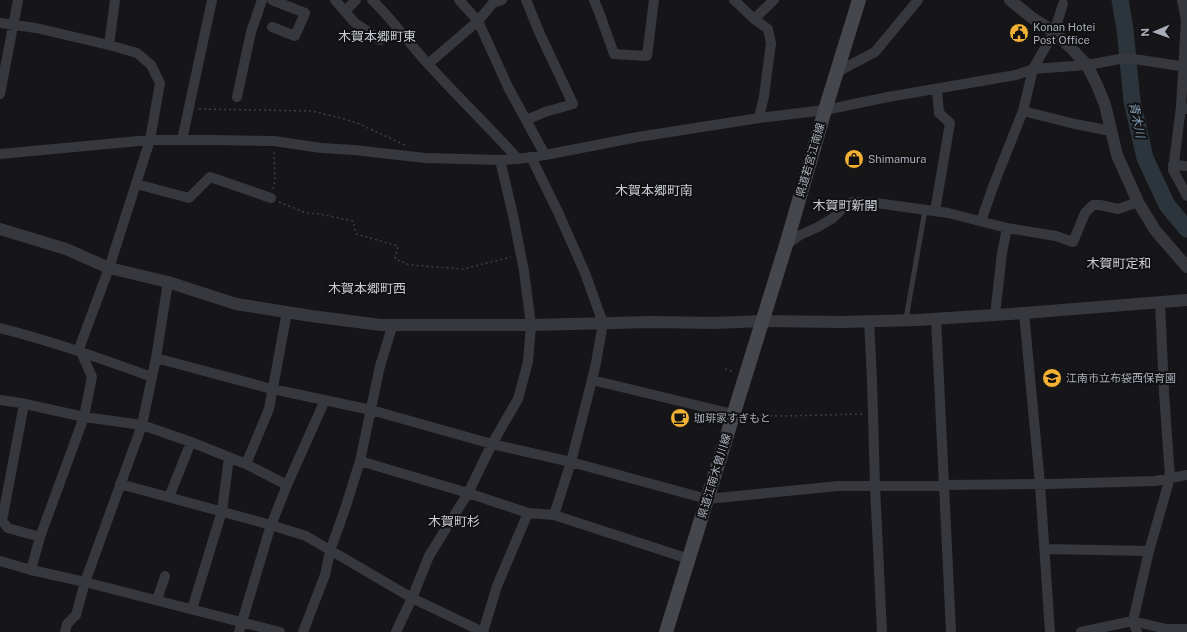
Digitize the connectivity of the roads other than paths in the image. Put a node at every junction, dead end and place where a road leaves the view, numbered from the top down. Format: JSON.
{"nodes":[{"id":1,"x":18,"y":0,"type":"edge"},
{"id":2,"x":115,"y":0,"type":"edge"},
{"id":3,"x":212,"y":0,"type":"edge"},
{"id":4,"x":262,"y":0,"type":"edge"},
{"id":5,"x":272,"y":0,"type":"edge"},
{"id":6,"x":335,"y":0,"type":"edge"},
{"id":7,"x":356,"y":0,"type":"edge"},
{"id":8,"x":372,"y":0,"type":"edge"},
{"id":9,"x":459,"y":0,"type":"edge"},
{"id":10,"x":526,"y":0,"type":"edge"},
{"id":11,"x":594,"y":0,"type":"edge"},
{"id":12,"x":654,"y":0,"type":"edge"},
{"id":13,"x":734,"y":0,"type":"edge"},
{"id":14,"x":774,"y":0,"type":"edge"},
{"id":15,"x":859,"y":0,"type":"edge"},
{"id":16,"x":918,"y":0,"type":"edge"},
{"id":17,"x":1010,"y":0,"type":"edge"},
{"id":18,"x":1182,"y":0,"type":"edge"},
{"id":19,"x":496,"y":1,"type":"edge"},
{"id":20,"x":1062,"y":4,"type":"dead end"},
{"id":21,"x":345,"y":11,"type":"junction"},
{"id":22,"x":754,"y":18,"type":"junction"},
{"id":23,"x":478,"y":21,"type":"junction"},
{"id":24,"x":0,"y":23,"type":"edge"},
{"id":25,"x":14,"y":25,"type":"junction"},
{"id":26,"x":272,"y":27,"type":"dead end"},
{"id":27,"x":1054,"y":32,"type":"junction"},
{"id":28,"x":380,"y":40,"type":"dead end"},
{"id":29,"x":109,"y":45,"type":"junction"},
{"id":30,"x":428,"y":64,"type":"junction"},
{"id":31,"x":1087,"y":65,"type":"junction"},
{"id":32,"x":1185,"y":66,"type":"edge"},
{"id":33,"x":1034,"y":69,"type":"junction"},
{"id":34,"x":837,"y":72,"type":"junction"},
{"id":35,"x":937,"y":89,"type":"junction"},
{"id":36,"x":0,"y":94,"type":"edge"},
{"id":37,"x":237,"y":97,"type":"dead end"},
{"id":38,"x":1184,"y":108,"type":"edge"},
{"id":39,"x":825,"y":110,"type":"junction"},
{"id":40,"x":1023,"y":111,"type":"junction"},
{"id":41,"x":759,"y":118,"type":"junction"},
{"id":42,"x":526,"y":120,"type":"junction"},
{"id":43,"x":1111,"y":130,"type":"junction"},
{"id":44,"x":150,"y":140,"type":"junction"},
{"id":45,"x":182,"y":140,"type":"junction"},
{"id":46,"x":0,"y":154,"type":"edge"},
{"id":47,"x":545,"y":155,"type":"junction"},
{"id":48,"x":531,"y":157,"type":"junction"},
{"id":49,"x":518,"y":159,"type":"junction"},
{"id":50,"x":500,"y":160,"type":"junction"},
{"id":51,"x":1173,"y":165,"type":"junction"},
{"id":52,"x":1187,"y":166,"type":"edge"},
{"id":53,"x":136,"y":184,"type":"junction"},
{"id":54,"x":1187,"y":196,"type":"edge"},
{"id":55,"x":271,"y":198,"type":"road end"},
{"id":56,"x":1138,"y":202,"type":"junction"},
{"id":57,"x":930,"y":211,"type":"junction"},
{"id":58,"x":981,"y":221,"type":"junction"},
{"id":59,"x":1007,"y":228,"type":"junction"},
{"id":60,"x":0,"y":229,"type":"edge"},
{"id":61,"x":786,"y":245,"type":"junction"},
{"id":62,"x":1187,"y":267,"type":"edge"},
{"id":63,"x":110,"y":268,"type":"junction"},
{"id":64,"x":168,"y":282,"type":"junction"},
{"id":65,"x":1187,"y":300,"type":"edge"},
{"id":66,"x":1160,"y":302,"type":"junction"},
{"id":67,"x":287,"y":312,"type":"junction"},
{"id":68,"x":1024,"y":313,"type":"junction"},
{"id":69,"x":995,"y":315,"type":"junction"},
{"id":70,"x":936,"y":318,"type":"junction"},
{"id":71,"x":905,"y":320,"type":"junction"},
{"id":72,"x":762,"y":321,"type":"junction"},
{"id":73,"x":868,"y":321,"type":"junction"},
{"id":74,"x":602,"y":323,"type":"junction"},
{"id":75,"x":393,"y":324,"type":"junction"},
{"id":76,"x":531,"y":325,"type":"junction"},
{"id":77,"x":0,"y":328,"type":"edge"},
{"id":78,"x":81,"y":352,"type":"junction"},
{"id":79,"x":156,"y":358,"type":"junction"},
{"id":80,"x":152,"y":377,"type":"junction"},
{"id":81,"x":592,"y":380,"type":"junction"},
{"id":82,"x":273,"y":389,"type":"junction"},
{"id":83,"x":0,"y":400,"type":"edge"},
{"id":84,"x":325,"y":400,"type":"junction"},
{"id":85,"x":24,"y":404,"type":"junction"},
{"id":86,"x":371,"y":410,"type":"junction"},
{"id":87,"x":733,"y":414,"type":"junction"},
{"id":88,"x":84,"y":418,"type":"junction"},
{"id":89,"x":142,"y":425,"type":"junction"},
{"id":90,"x":191,"y":442,"type":"junction"},
{"id":91,"x":492,"y":444,"type":"junction"},
{"id":92,"x":229,"y":457,"type":"junction"},
{"id":93,"x":360,"y":461,"type":"junction"},
{"id":94,"x":571,"y":462,"type":"junction"},
{"id":95,"x":246,"y":464,"type":"junction"},
{"id":96,"x":1187,"y":475,"type":"edge"},
{"id":97,"x":1170,"y":478,"type":"junction"},
{"id":98,"x":120,"y":484,"type":"junction"},
{"id":99,"x":944,"y":484,"type":"junction"},
{"id":100,"x":1040,"y":484,"type":"junction"},
{"id":101,"x":287,"y":485,"type":"junction"},
{"id":102,"x":875,"y":486,"type":"junction"},
{"id":103,"x":468,"y":493,"type":"junction"},
{"id":104,"x":169,"y":497,"type":"junction"},
{"id":105,"x":707,"y":499,"type":"junction"},
{"id":106,"x":222,"y":511,"type":"junction"},
{"id":107,"x":528,"y":513,"type":"junction"},
{"id":108,"x":554,"y":516,"type":"junction"},
{"id":109,"x":271,"y":525,"type":"junction"},
{"id":110,"x":40,"y":537,"type":"junction"},
{"id":111,"x":1044,"y":549,"type":"junction"},
{"id":112,"x":330,"y":551,"type":"junction"},
{"id":113,"x":1149,"y":551,"type":"junction"},
{"id":114,"x":689,"y":559,"type":"junction"},
{"id":115,"x":0,"y":561,"type":"edge"},
{"id":116,"x":31,"y":570,"type":"junction"},
{"id":117,"x":165,"y":576,"type":"dead end"},
{"id":118,"x":85,"y":582,"type":"junction"},
{"id":119,"x":412,"y":598,"type":"junction"},
{"id":120,"x":157,"y":600,"type":"junction"},
{"id":121,"x":192,"y":609,"type":"junction"},
{"id":122,"x":1133,"y":621,"type":"junction"},
{"id":123,"x":242,"y":622,"type":"junction"},
{"id":124,"x":1187,"y":629,"type":"edge"},
{"id":125,"x":1165,"y":631,"type":"edge"},
{"id":126,"x":65,"y":632,"type":"edge"},
{"id":127,"x":239,"y":632,"type":"edge"},
{"id":128,"x":280,"y":632,"type":"edge"},
{"id":129,"x":303,"y":632,"type":"edge"},
{"id":130,"x":396,"y":632,"type":"edge"},
{"id":131,"x":483,"y":632,"type":"edge"},
{"id":132,"x":666,"y":632,"type":"edge"},
{"id":133,"x":882,"y":632,"type":"edge"},
{"id":134,"x":951,"y":632,"type":"edge"},
{"id":135,"x":1050,"y":632,"type":"edge"},
{"id":136,"x":1081,"y":632,"type":"edge"},
{"id":137,"x":1137,"y":632,"type":"edge"}],
"edges":[{"from":1,"to":25,"type":"street"},
{"from":2,"to":29,"type":"street"},
{"from":3,"to":45,"type":"street"},
{"from":4,"to":37,"type":"street"},
{"from":5,"to":26,"type":"street"},
{"from":6,"to":21,"type":"street"},
{"from":7,"to":21,"type":"street"},
{"from":8,"to":30,"type":"street"},
{"from":9,"to":23,"type":"street"},
{"from":10,"to":42,"type":"street"},
{"from":11,"to":12,"type":"street"},
{"from":13,"to":22,"type":"street"},
{"from":14,"to":22,"type":"street"},
{"from":15,"to":34,"type":"main road","name":"県道若宮江南線"},
{"from":16,"to":34,"type":"street"},
{"from":17,"to":27,"type":"street"},
{"from":18,"to":32,"type":"street"},
{"from":19,"to":23,"type":"street"},
{"from":20,"to":27,"type":"street"},
{"from":21,"to":28,"type":"street"},
{"from":22,"to":41,"type":"street"},
{"from":23,"to":30,"type":"street"},
{"from":23,"to":42,"type":"street"},
{"from":24,"to":25,"type":"street"},
{"from":25,"to":29,"type":"street"},
{"from":25,"to":36,"type":"street"},
{"from":27,"to":31,"type":"street"},
{"from":27,"to":33,"type":"street"},
{"from":29,"to":44,"type":"street"},
{"from":30,"to":49,"type":"street"},
{"from":31,"to":32,"type":"street"},
{"from":31,"to":33,"type":"street"},
{"from":31,"to":43,"type":"street"},
{"from":32,"to":38,"type":"street"},
{"from":33,"to":35,"type":"street"},
{"from":33,"to":40,"type":"street"},
{"from":34,"to":39,"type":"main road","name":"県道若宮江南線"},
{"from":35,"to":39,"type":"street"},
{"from":35,"to":57,"type":"street"},
{"from":38,"to":51,"type":"street"},
{"from":39,"to":41,"type":"street"},
{"from":39,"to":61,"type":"main road","name":"県道若宮江南線"},
{"from":40,"to":43,"type":"street"},
{"from":40,"to":58,"type":"street"},
{"from":41,"to":47,"type":"street"},
{"from":42,"to":47,"type":"street"},
{"from":43,"to":56,"type":"street"},
{"from":44,"to":45,"type":"street"},
{"from":44,"to":46,"type":"street"},
{"from":44,"to":53,"type":"street"},
{"from":45,"to":50,"type":"street"},
{"from":47,"to":48,"type":"street"},
{"from":48,"to":49,"type":"street"},
{"from":48,"to":74,"type":"street"},
{"from":49,"to":50,"type":"street"},
{"from":50,"to":76,"type":"street"},
{"from":51,"to":52,"type":"street"},
{"from":51,"to":54,"type":"street"},
{"from":53,"to":55,"type":"street"},
{"from":53,"to":63,"type":"street"},
{"from":56,"to":59,"type":"street"},
{"from":56,"to":62,"type":"street"},
{"from":57,"to":58,"type":"street"},
{"from":57,"to":61,"type":"street"},
{"from":57,"to":71,"type":"lane"},
{"from":58,"to":59,"type":"street"},
{"from":59,"to":69,"type":"street"},
{"from":60,"to":63,"type":"street"},
{"from":61,"to":72,"type":"main road","name":"県道若宮江南線"},
{"from":63,"to":64,"type":"street"},
{"from":63,"to":78,"type":"street"},
{"from":64,"to":67,"type":"street"},
{"from":64,"to":79,"type":"street"},
{"from":65,"to":66,"type":"street"},
{"from":66,"to":68,"type":"street"},
{"from":66,"to":97,"type":"street"},
{"from":67,"to":75,"type":"street"},
{"from":67,"to":82,"type":"street"},
{"from":68,"to":69,"type":"street"},
{"from":68,"to":100,"type":"street"},
{"from":69,"to":70,"type":"street"},
{"from":70,"to":71,"type":"street"},
{"from":70,"to":99,"type":"street"},
{"from":71,"to":73,"type":"street"},
{"from":72,"to":73,"type":"street"},
{"from":72,"to":74,"type":"street"},
{"from":72,"to":87,"type":"main road","name":"県道江南木曽川線"},
{"from":73,"to":102,"type":"street"},
{"from":74,"to":76,"type":"street"},
{"from":74,"to":81,"type":"street"},
{"from":75,"to":76,"type":"street"},
{"from":75,"to":86,"type":"street"},
{"from":76,"to":91,"type":"street"},
{"from":77,"to":78,"type":"street"},
{"from":78,"to":80,"type":"street"},
{"from":78,"to":88,"type":"street"},
{"from":79,"to":80,"type":"street"},
{"from":79,"to":82,"type":"street"},
{"from":80,"to":89,"type":"street"},
{"from":81,"to":87,"type":"street"},
{"from":81,"to":94,"type":"street"},
{"from":82,"to":84,"type":"street"},
{"from":82,"to":95,"type":"street"},
{"from":83,"to":85,"type":"street"},
{"from":84,"to":86,"type":"street"},
{"from":84,"to":101,"type":"street"},
{"from":85,"to":88,"type":"street"},
{"from":85,"to":110,"type":"street"},
{"from":86,"to":91,"type":"street"},
{"from":86,"to":93,"type":"street"},
{"from":87,"to":105,"type":"main road","name":"県道江南木曽川線"},
{"from":88,"to":89,"type":"street"},
{"from":88,"to":110,"type":"street"},
{"from":89,"to":90,"type":"street"},
{"from":89,"to":98,"type":"street"},
{"from":90,"to":92,"type":"street"},
{"from":90,"to":104,"type":"street"},
{"from":91,"to":94,"type":"street"},
{"from":91,"to":103,"type":"street"},
{"from":92,"to":95,"type":"street"},
{"from":92,"to":106,"type":"street"},
{"from":93,"to":103,"type":"street"},
{"from":93,"to":112,"type":"street"},
{"from":94,"to":105,"type":"street"},
{"from":94,"to":108,"type":"street"},
{"from":95,"to":101,"type":"street"},
{"from":96,"to":97,"type":"street"},
{"from":97,"to":100,"type":"street"},
{"from":97,"to":113,"type":"street"},
{"from":98,"to":104,"type":"street"},
{"from":98,"to":118,"type":"street"},
{"from":99,"to":100,"type":"street"},
{"from":99,"to":102,"type":"street"},
{"from":99,"to":134,"type":"street"},
{"from":100,"to":111,"type":"street"},
{"from":101,"to":109,"type":"street"},
{"from":102,"to":105,"type":"street"},
{"from":102,"to":133,"type":"street"},
{"from":103,"to":107,"type":"street"},
{"from":103,"to":119,"type":"street"},
{"from":104,"to":106,"type":"street"},
{"from":105,"to":114,"type":"main road","name":"県道江南木曽川線"},
{"from":106,"to":109,"type":"street"},
{"from":106,"to":121,"type":"street"},
{"from":107,"to":108,"type":"street"},
{"from":107,"to":131,"type":"street"},
{"from":108,"to":114,"type":"street"},
{"from":109,"to":112,"type":"street"},
{"from":109,"to":123,"type":"street"},
{"from":110,"to":116,"type":"street"},
{"from":111,"to":113,"type":"street"},
{"from":111,"to":135,"type":"street"},
{"from":112,"to":119,"type":"street"},
{"from":112,"to":129,"type":"street"},
{"from":113,"to":122,"type":"street"},
{"from":114,"to":132,"type":"main road","name":"県道江南木曽川線"},
{"from":115,"to":116,"type":"street"},
{"from":116,"to":118,"type":"street"},
{"from":117,"to":120,"type":"street"},
{"from":118,"to":120,"type":"street"},
{"from":118,"to":126,"type":"street"},
{"from":119,"to":130,"type":"street"},
{"from":119,"to":131,"type":"street"},
{"from":120,"to":121,"type":"street"},
{"from":121,"to":123,"type":"street"},
{"from":122,"to":125,"type":"street"},
{"from":122,"to":136,"type":"street"},
{"from":122,"to":137,"type":"street"},
{"from":123,"to":127,"type":"street"},
{"from":123,"to":128,"type":"street"},
{"from":124,"to":125,"type":"street"}]}
